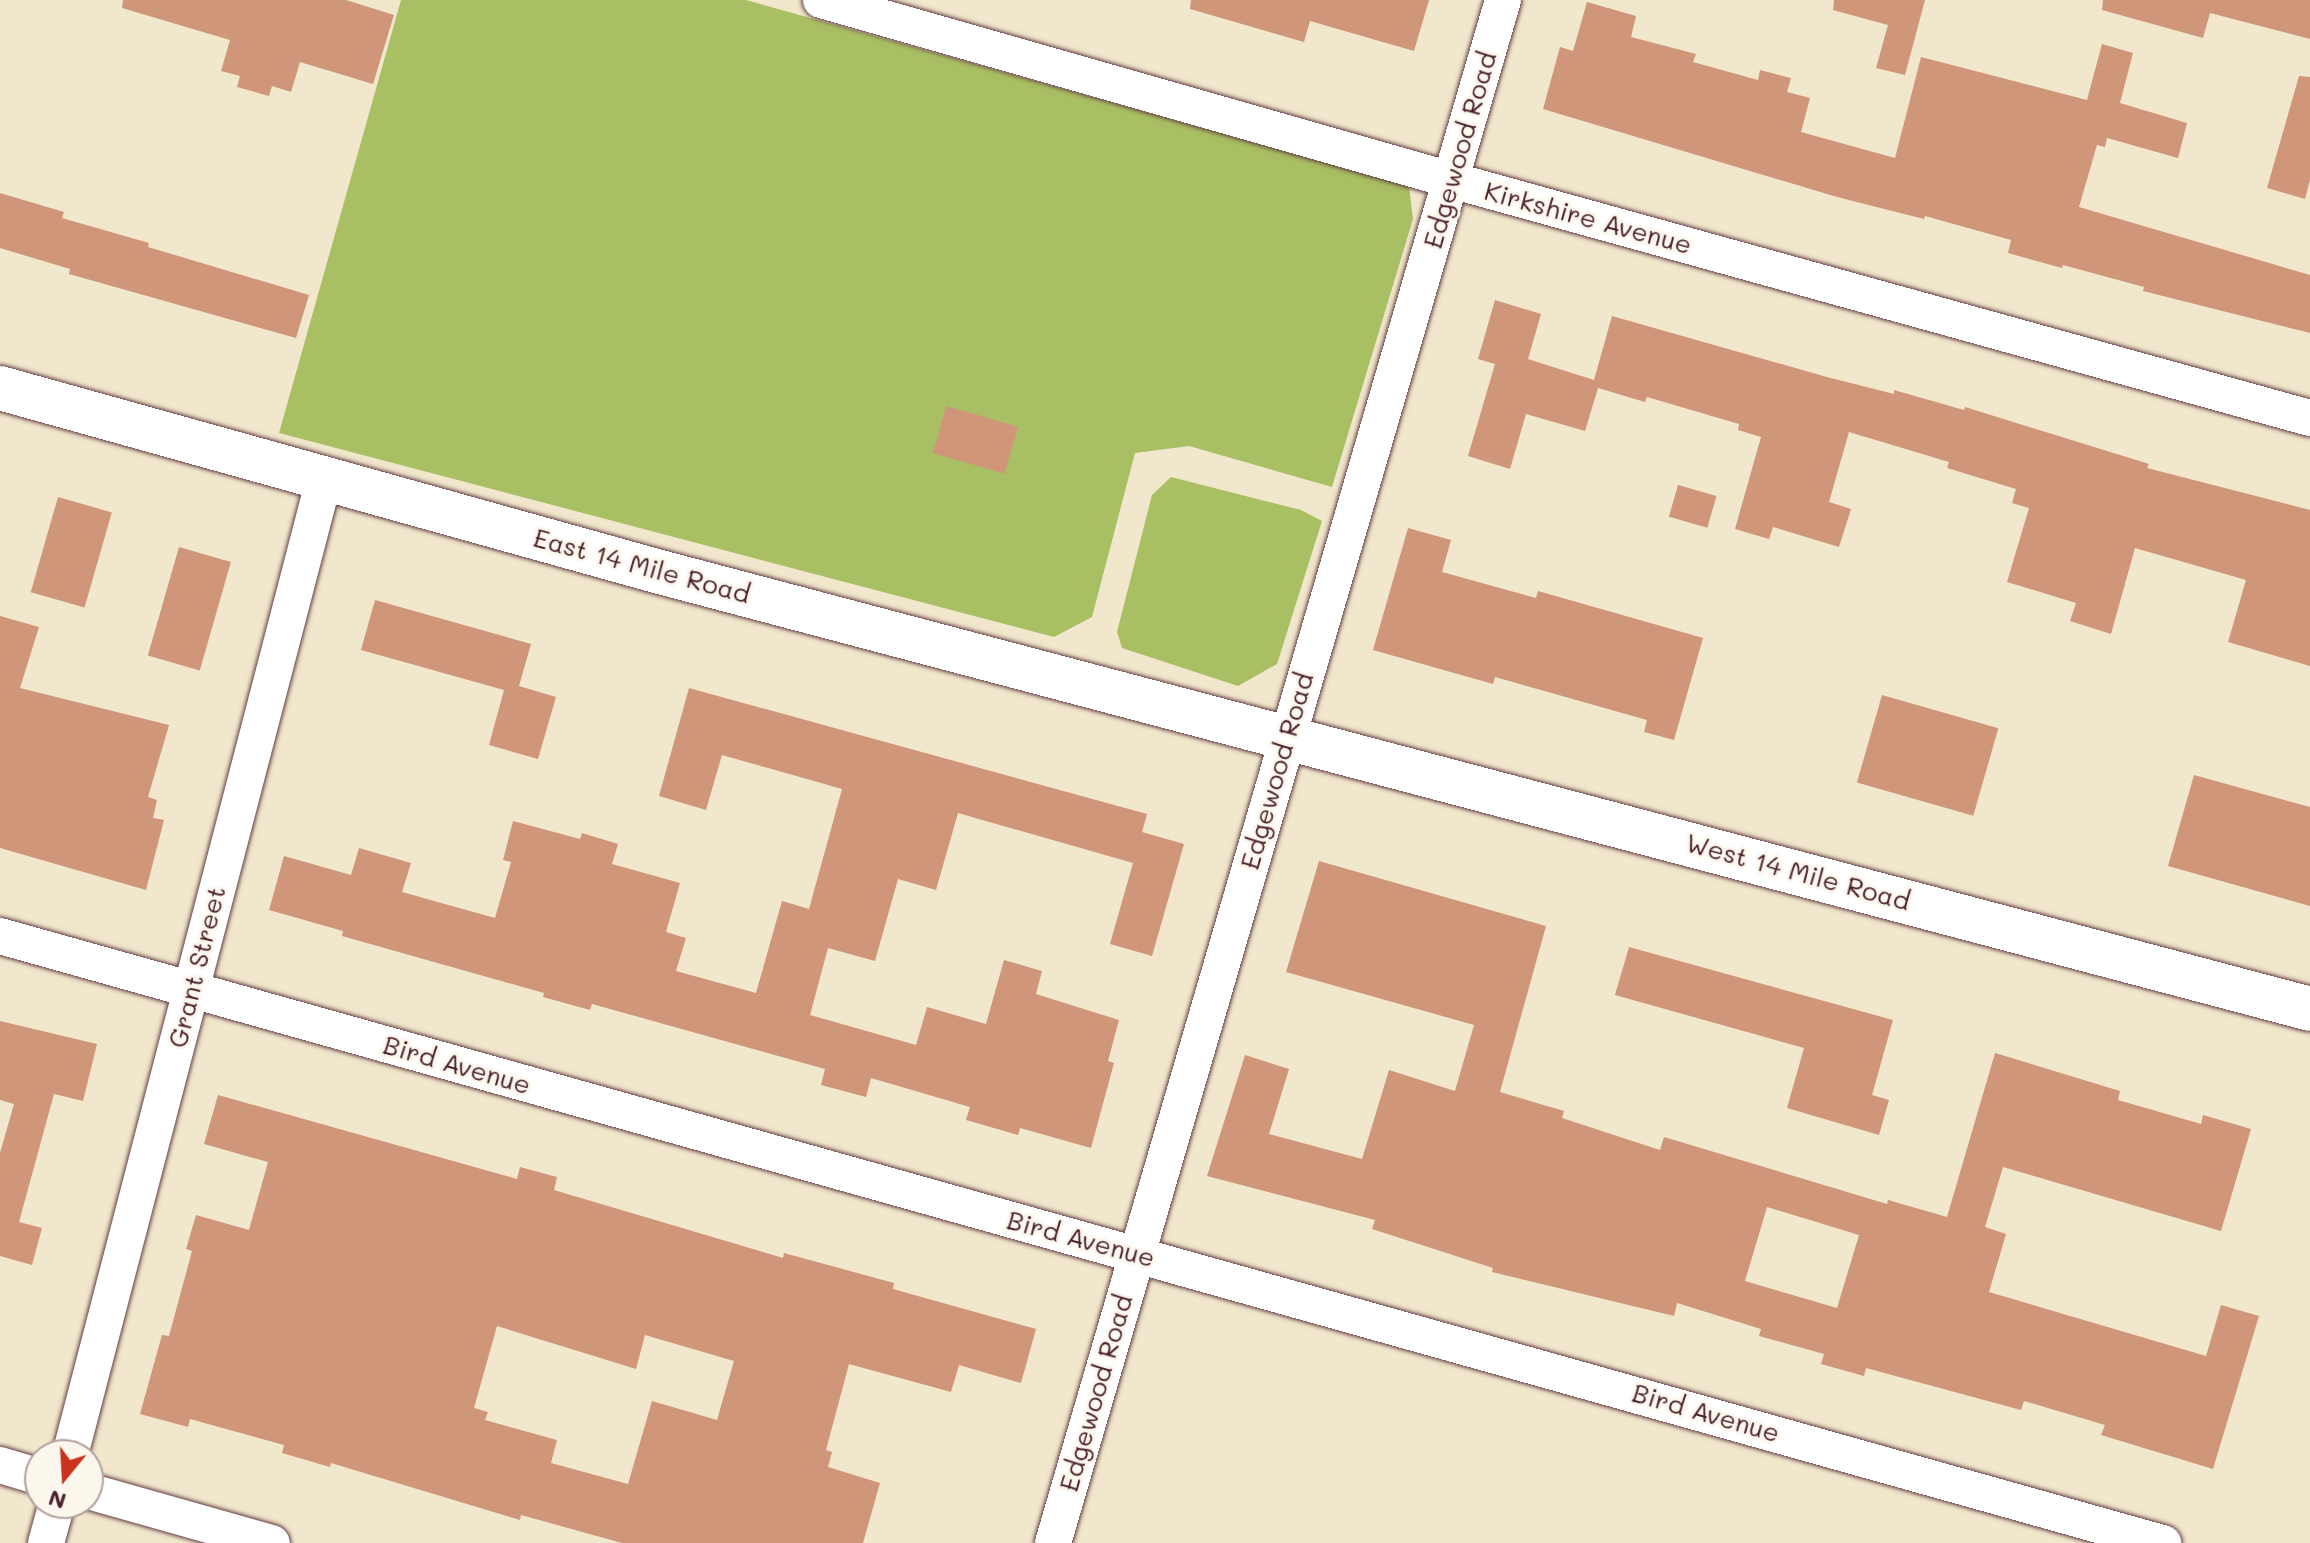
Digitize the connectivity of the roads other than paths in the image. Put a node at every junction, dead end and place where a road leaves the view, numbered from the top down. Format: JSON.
{"nodes":[{"id":1,"x":821,"y":0,"type":"edge"},
{"id":2,"x":1503,"y":0,"type":"edge"},
{"id":3,"x":1451,"y":180,"type":"junction"},
{"id":4,"x":0,"y":388,"type":"edge"},
{"id":5,"x":2310,"y":418,"type":"edge"},
{"id":6,"x":324,"y":479,"type":"junction"},
{"id":7,"x":1286,"y":737,"type":"junction"},
{"id":8,"x":0,"y":936,"type":"edge"},
{"id":9,"x":191,"y":990,"type":"junction"},
{"id":10,"x":2310,"y":1009,"type":"edge"},
{"id":11,"x":1137,"y":1255,"type":"junction"},
{"id":12,"x":74,"y":1439,"type":"edge"},
{"id":13,"x":0,"y":1465,"type":"edge"},
{"id":14,"x":24,"y":1472,"type":"edge"},
{"id":15,"x":104,"y":1496,"type":"edge"},
{"id":16,"x":53,"y":1519,"type":"edge"},
{"id":17,"x":46,"y":1543,"type":"edge"},
{"id":18,"x":272,"y":1543,"type":"edge"},
{"id":19,"x":1053,"y":1543,"type":"edge"},
{"id":20,"x":2163,"y":1543,"type":"edge"}],
"edges":[{"from":1,"to":3,"type":"street","name":"Kirkshire Avenue"},
{"from":2,"to":3,"type":"street","name":"Edgewood Road"},
{"from":3,"to":5,"type":"street","name":"Kirkshire Avenue"},
{"from":3,"to":7,"type":"street","name":"Edgewood Road"},
{"from":4,"to":6,"type":"main road","name":"East 14 Mile Road"},
{"from":6,"to":7,"type":"main road","name":"East 14 Mile Road"},
{"from":6,"to":9,"type":"street","name":"Grant Street"},
{"from":7,"to":10,"type":"main road","name":"West 14 Mile Road"},
{"from":7,"to":11,"type":"street","name":"Edgewood Road"},
{"from":8,"to":9,"type":"street","name":"Bird Avenue"},
{"from":9,"to":11,"type":"street","name":"Bird Avenue"},
{"from":9,"to":12,"type":"street","name":"Grant Street"},
{"from":11,"to":19,"type":"street","name":"Edgewood Road"},
{"from":11,"to":20,"type":"street","name":"Bird Avenue"},
{"from":13,"to":14,"type":"street"},
{"from":15,"to":18,"type":"street"},
{"from":16,"to":17,"type":"street"}]}
